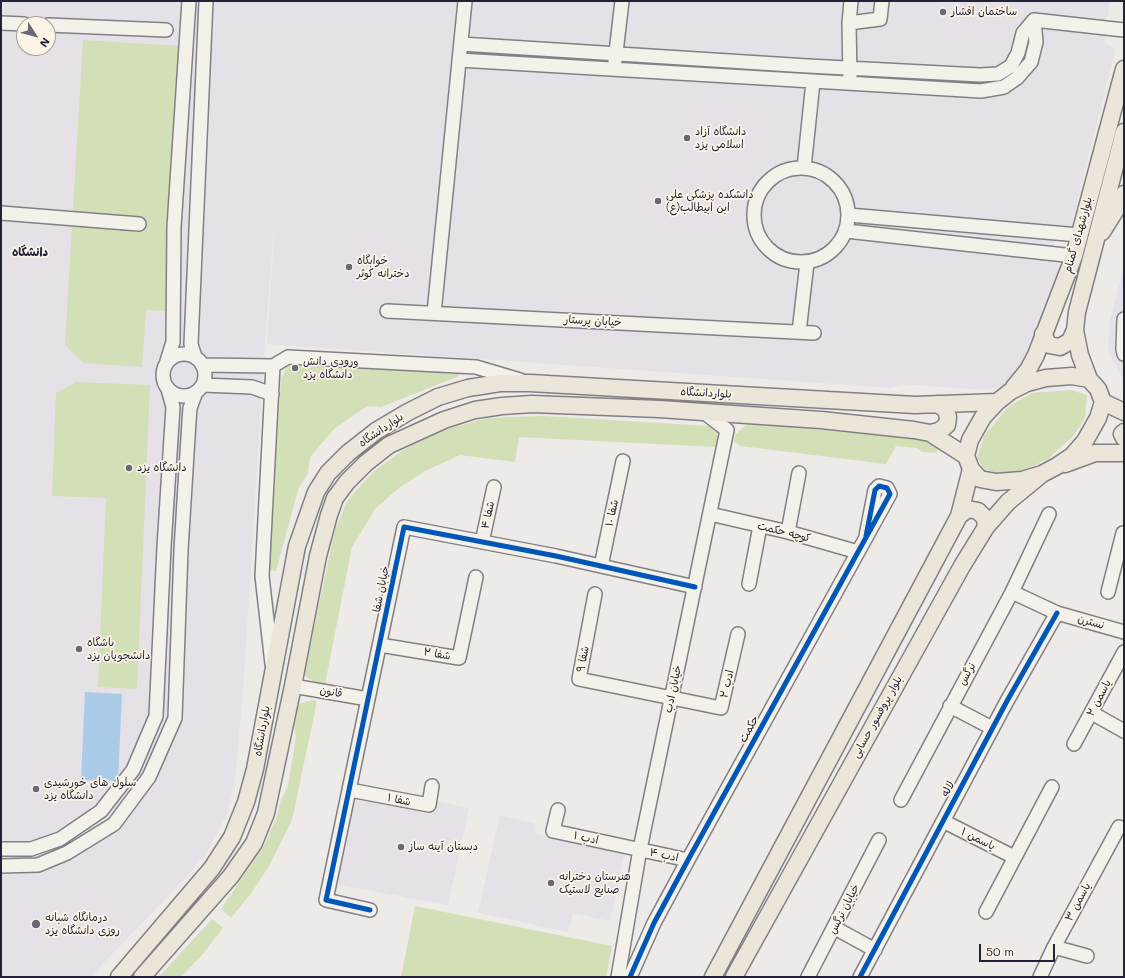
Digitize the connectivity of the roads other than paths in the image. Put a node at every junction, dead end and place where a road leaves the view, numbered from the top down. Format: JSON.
{"nodes":[{"id":1,"x":189,"y":1,"type":"edge"},
{"id":2,"x":206,"y":1,"type":"edge"},
{"id":3,"x":465,"y":1,"type":"edge"},
{"id":4,"x":622,"y":1,"type":"edge"},
{"id":5,"x":851,"y":1,"type":"edge"},
{"id":6,"x":882,"y":1,"type":"edge"},
{"id":7,"x":1034,"y":20,"type":"junction"},
{"id":8,"x":1,"y":23,"type":"edge"},
{"id":9,"x":849,"y":23,"type":"junction"},
{"id":10,"x":16,"y":24,"type":"edge"},
{"id":11,"x":56,"y":25,"type":"edge"},
{"id":12,"x":166,"y":30,"type":"dead end"},
{"id":13,"x":1124,"y":30,"type":"edge"},
{"id":14,"x":461,"y":44,"type":"junction"},
{"id":15,"x":616,"y":53,"type":"junction"},
{"id":16,"x":459,"y":60,"type":"junction"},
{"id":17,"x":849,"y":68,"type":"junction"},
{"id":18,"x":614,"y":69,"type":"junction"},
{"id":19,"x":1124,"y":69,"type":"edge"},
{"id":20,"x":934,"y":73,"type":"junction"},
{"id":21,"x":813,"y":82,"type":"junction"},
{"id":22,"x":850,"y":83,"type":"junction"},
{"id":23,"x":933,"y":88,"type":"junction"},
{"id":24,"x":1124,"y":132,"type":"edge"},
{"id":25,"x":804,"y":168,"type":"junction"},
{"id":26,"x":1124,"y":194,"type":"edge"},
{"id":27,"x":1,"y":213,"type":"edge"},
{"id":28,"x":849,"y":214,"type":"junction"},
{"id":29,"x":140,"y":224,"type":"dead end"},
{"id":30,"x":195,"y":226,"type":"junction"},
{"id":31,"x":174,"y":227,"type":"junction"},
{"id":32,"x":846,"y":231,"type":"junction"},
{"id":33,"x":1079,"y":235,"type":"junction"},
{"id":34,"x":1094,"y":245,"type":"junction"},
{"id":35,"x":1074,"y":256,"type":"junction"},
{"id":36,"x":807,"y":263,"type":"junction"},
{"id":37,"x":387,"y":311,"type":"dead end"},
{"id":38,"x":434,"y":313,"type":"junction"},
{"id":39,"x":1124,"y":319,"type":"edge"},
{"id":40,"x":1075,"y":330,"type":"junction"},
{"id":41,"x":799,"y":332,"type":"junction"},
{"id":42,"x":814,"y":333,"type":"dead end"},
{"id":43,"x":1043,"y":334,"type":"junction"},
{"id":44,"x":1124,"y":354,"type":"edge"},
{"id":45,"x":168,"y":361,"type":"junction"},
{"id":46,"x":199,"y":361,"type":"junction"},
{"id":47,"x":273,"y":366,"type":"junction"},
{"id":48,"x":1089,"y":379,"type":"junction"},
{"id":49,"x":530,"y":383,"type":"junction"},
{"id":50,"x":199,"y":389,"type":"junction"},
{"id":51,"x":168,"y":390,"type":"junction"},
{"id":52,"x":1011,"y":391,"type":"junction"},
{"id":53,"x":272,"y":394,"type":"junction"},
{"id":54,"x":997,"y":402,"type":"junction"},
{"id":55,"x":1103,"y":402,"type":"junction"},
{"id":56,"x":938,"y":404,"type":"junction"},
{"id":57,"x":705,"y":412,"type":"junction"},
{"id":58,"x":1124,"y":412,"type":"edge"},
{"id":59,"x":754,"y":416,"type":"junction"},
{"id":60,"x":727,"y":430,"type":"junction"},
{"id":61,"x":1124,"y":432,"type":"edge"},
{"id":62,"x":930,"y":433,"type":"junction"},
{"id":63,"x":1124,"y":438,"type":"edge"},
{"id":64,"x":1124,"y":453,"type":"edge"},
{"id":65,"x":623,"y":461,"type":"dead end"},
{"id":66,"x":968,"y":462,"type":"junction"},
{"id":67,"x":1057,"y":466,"type":"junction"},
{"id":68,"x":799,"y":473,"type":"dead end"},
{"id":69,"x":1042,"y":474,"type":"junction"},
{"id":70,"x":494,"y":487,"type":"dead end"},
{"id":71,"x":890,"y":494,"type":"dead end"},
{"id":72,"x":710,"y":514,"type":"junction"},
{"id":73,"x":1050,"y":514,"type":"dead end"},
{"id":74,"x":959,"y":516,"type":"junction"},
{"id":75,"x":760,"y":526,"type":"junction"},
{"id":76,"x":986,"y":527,"type":"junction"},
{"id":77,"x":788,"y":532,"type":"junction"},
{"id":78,"x":1124,"y":533,"type":"edge"},
{"id":79,"x":482,"y":542,"type":"junction"},
{"id":80,"x":164,"y":547,"type":"junction"},
{"id":81,"x":181,"y":550,"type":"junction"},
{"id":82,"x":1121,"y":551,"type":"edge"},
{"id":83,"x":858,"y":552,"type":"junction"},
{"id":84,"x":601,"y":566,"type":"junction"},
{"id":85,"x":476,"y":577,"type":"dead end"},
{"id":86,"x":749,"y":584,"type":"dead end"},
{"id":87,"x":694,"y":587,"type":"junction"},
{"id":88,"x":1012,"y":592,"type":"junction"},
{"id":89,"x":1108,"y":592,"type":"dead end"},
{"id":90,"x":595,"y":594,"type":"dead end"},
{"id":91,"x":1057,"y":613,"type":"junction"},
{"id":92,"x":1124,"y":632,"type":"edge"},
{"id":93,"x":738,"y":634,"type":"dead end"},
{"id":94,"x":380,"y":645,"type":"junction"},
{"id":95,"x":1124,"y":652,"type":"edge"},
{"id":96,"x":272,"y":672,"type":"junction"},
{"id":97,"x":293,"y":686,"type":"junction"},
{"id":98,"x":671,"y":698,"type":"junction"},
{"id":99,"x":368,"y":699,"type":"junction"},
{"id":100,"x":950,"y":706,"type":"junction"},
{"id":101,"x":1092,"y":713,"type":"junction"},
{"id":102,"x":992,"y":728,"type":"junction"},
{"id":103,"x":1124,"y":731,"type":"edge"},
{"id":104,"x":1074,"y":744,"type":"dead end"},
{"id":105,"x":432,"y":786,"type":"dead end"},
{"id":106,"x":1052,"y":787,"type":"dead end"},
{"id":107,"x":350,"y":790,"type":"junction"},
{"id":108,"x":901,"y":800,"type":"dead end"},
{"id":109,"x":558,"y":810,"type":"dead end"},
{"id":110,"x":943,"y":821,"type":"junction"},
{"id":111,"x":1119,"y":827,"type":"dead end"},
{"id":112,"x":879,"y":840,"type":"dead end"},
{"id":113,"x":1,"y":849,"type":"edge"},
{"id":114,"x":640,"y":849,"type":"junction"},
{"id":115,"x":1014,"y":857,"type":"junction"},
{"id":116,"x":688,"y":860,"type":"junction"},
{"id":117,"x":1,"y":866,"type":"edge"},
{"id":118,"x":370,"y":910,"type":"dead end"},
{"id":119,"x":986,"y":912,"type":"dead end"},
{"id":120,"x":835,"y":928,"type":"junction"},
{"id":121,"x":1054,"y":946,"type":"junction"},
{"id":122,"x":875,"y":950,"type":"junction"},
{"id":123,"x":1087,"y":956,"type":"dead end"},
{"id":124,"x":119,"y":977,"type":"edge"},
{"id":125,"x":142,"y":977,"type":"edge"},
{"id":126,"x":618,"y":977,"type":"edge"},
{"id":127,"x":630,"y":977,"type":"edge"},
{"id":128,"x":712,"y":977,"type":"edge"},
{"id":129,"x":734,"y":977,"type":"edge"},
{"id":130,"x":808,"y":977,"type":"edge"},
{"id":131,"x":860,"y":977,"type":"edge"},
{"id":132,"x":1040,"y":977,"type":"edge"}],
"edges":[{"from":1,"to":31,"type":"street"},
{"from":2,"to":30,"type":"street"},
{"from":3,"to":14,"type":"street"},
{"from":4,"to":15,"type":"street"},
{"from":5,"to":9,"type":"street"},
{"from":6,"to":9,"type":"street"},
{"from":7,"to":13,"type":"street"},
{"from":7,"to":20,"type":"street"},
{"from":7,"to":23,"type":"street"},
{"from":8,"to":10,"type":"street"},
{"from":9,"to":17,"type":"street"},
{"from":11,"to":12,"type":"street"},
{"from":14,"to":15,"type":"street"},
{"from":14,"to":16,"type":"street"},
{"from":15,"to":17,"type":"street"},
{"from":15,"to":18,"type":"street"},
{"from":16,"to":18,"type":"street"},
{"from":16,"to":38,"type":"street"},
{"from":17,"to":20,"type":"street"},
{"from":17,"to":22,"type":"street"},
{"from":18,"to":21,"type":"street"},
{"from":19,"to":33,"type":"main road","name":"بلوارشهدای گمنام"},
{"from":20,"to":23,"type":"street"},
{"from":21,"to":22,"type":"street"},
{"from":21,"to":25,"type":"street"},
{"from":22,"to":23,"type":"street"},
{"from":24,"to":34,"type":"main road","name":"بلوارشهدای گمنام"},
{"from":25,"to":28,"type":"street"},
{"from":25,"to":36,"type":"street"},
{"from":26,"to":34,"type":"main road"},
{"from":27,"to":29,"type":"street"},
{"from":28,"to":32,"type":"street"},
{"from":28,"to":33,"type":"street"},
{"from":30,"to":31,"type":"street"},
{"from":30,"to":46,"type":"street"},
{"from":31,"to":45,"type":"street"},
{"from":32,"to":35,"type":"street"},
{"from":32,"to":36,"type":"street"},
{"from":33,"to":35,"type":"main road","name":"بلوارشهدای گمنام"},
{"from":34,"to":40,"type":"main road","name":"بلوارشهدای گمنام"},
{"from":35,"to":43,"type":"main road","name":"بلوارشهدای گمنام"},
{"from":36,"to":41,"type":"street"},
{"from":37,"to":38,"type":"street","name":"خیابان پرستار"},
{"from":38,"to":41,"type":"street","name":"خیابان پرستار"},
{"from":39,"to":44,"type":"street"},
{"from":40,"to":43,"type":"main road"},
{"from":40,"to":48,"type":"main road","name":"بلوارشهدای گمنام"},
{"from":41,"to":42,"type":"street","name":"خیابان پرستار"},
{"from":43,"to":52,"type":"main road","name":"بلوارشهدای گمنام"},
{"from":45,"to":46,"type":"street"},
{"from":45,"to":51,"type":"street"},
{"from":46,"to":47,"type":"street"},
{"from":46,"to":50,"type":"street"},
{"from":47,"to":49,"type":"street"},
{"from":47,"to":53,"type":"street"},
{"from":48,"to":52,"type":"main road"},
{"from":48,"to":55,"type":"main road"},
{"from":49,"to":56,"type":"main road","name":"بلواردانشگاه"},
{"from":49,"to":96,"type":"main road","name":"بلواردانشگاه"},
{"from":50,"to":51,"type":"street"},
{"from":50,"to":53,"type":"street"},
{"from":50,"to":81,"type":"street"},
{"from":51,"to":80,"type":"street"},
{"from":52,"to":54,"type":"main road"},
{"from":53,"to":96,"type":"street"},
{"from":54,"to":56,"type":"main road","name":"بلواردانشگاه"},
{"from":54,"to":66,"type":"main road"},
{"from":55,"to":58,"type":"main road"},
{"from":55,"to":67,"type":"main road"},
{"from":56,"to":62,"type":"main road"},
{"from":57,"to":59,"type":"main road","name":"بلواردانشگاه"},
{"from":57,"to":60,"type":"street"},
{"from":57,"to":97,"type":"main road","name":"بلواردانشگاه"},
{"from":59,"to":60,"type":"street"},
{"from":59,"to":62,"type":"main road","name":"بلواردانشگاه"},
{"from":60,"to":72,"type":"street","name":"خیابان ادب"},
{"from":61,"to":63,"type":"main road"},
{"from":62,"to":66,"type":"main road","name":"بلواردانشگاه"},
{"from":64,"to":67,"type":"main road"},
{"from":65,"to":84,"type":"street","name":"شفا ۱۰"},
{"from":66,"to":69,"type":"main road"},
{"from":66,"to":74,"type":"main road","name":"بلوار پروفسور حسابی"},
{"from":67,"to":69,"type":"main road"},
{"from":68,"to":77,"type":"street"},
{"from":69,"to":76,"type":"main road","name":"بلوار پروفسور حسابی"},
{"from":70,"to":79,"type":"street","name":"شفا ۴"},
{"from":71,"to":83,"type":"street","name":"حکمت"},
{"from":72,"to":75,"type":"street","name":"کوچه حکمت"},
{"from":72,"to":87,"type":"street","name":"خیابان ادب"},
{"from":73,"to":88,"type":"street","name":"نرگس"},
{"from":74,"to":76,"type":"main road"},
{"from":74,"to":128,"type":"main road","name":"بلوار پروفسور حسابی"},
{"from":75,"to":77,"type":"street","name":"کوچه حکمت"},
{"from":75,"to":86,"type":"street"},
{"from":76,"to":129,"type":"main road","name":"بلوار پروفسور حسابی"},
{"from":77,"to":83,"type":"street","name":"کوچه حکمت"},
{"from":78,"to":82,"type":"street"},
{"from":79,"to":84,"type":"street","name":"خیابان شفا"},
{"from":79,"to":94,"type":"street","name":"خیابان شفا"},
{"from":80,"to":81,"type":"street"},
{"from":80,"to":113,"type":"street"},
{"from":81,"to":117,"type":"street"},
{"from":82,"to":89,"type":"street"},
{"from":83,"to":116,"type":"street","name":"حکمت"},
{"from":84,"to":87,"type":"street","name":"خیابان شفا"},
{"from":85,"to":94,"type":"street","name":"شفا ۲"},
{"from":87,"to":98,"type":"street","name":"خیابان ادب"},
{"from":88,"to":91,"type":"street"},
{"from":88,"to":100,"type":"street","name":"نرگس"},
{"from":90,"to":98,"type":"street","name":"شفا ۹"},
{"from":91,"to":92,"type":"street","name":"نسترن"},
{"from":91,"to":102,"type":"street","name":"لاله"},
{"from":93,"to":98,"type":"street","name":"ادب ۲"},
{"from":94,"to":99,"type":"street","name":"خیابان شفا"},
{"from":95,"to":101,"type":"street","name":"یاسمن ۲"},
{"from":96,"to":124,"type":"main road","name":"بلواردانشگاه"},
{"from":97,"to":99,"type":"street","name":"قانون"},
{"from":97,"to":125,"type":"main road","name":"بلواردانشگاه"},
{"from":98,"to":114,"type":"street","name":"خیابان ادب"},
{"from":99,"to":107,"type":"street","name":"خیابان شفا"},
{"from":100,"to":102,"type":"street"},
{"from":100,"to":108,"type":"street","name":"نرگس"},
{"from":101,"to":103,"type":"street"},
{"from":101,"to":104,"type":"street","name":"یاسمن ۲"},
{"from":102,"to":110,"type":"street","name":"لاله"},
{"from":105,"to":107,"type":"street","name":"شفا ۱"},
{"from":106,"to":115,"type":"street"},
{"from":107,"to":118,"type":"street","name":"خیابان شفا"},
{"from":109,"to":114,"type":"street","name":"ادب ۱"},
{"from":110,"to":115,"type":"street","name":"یاسمن ۱"},
{"from":110,"to":122,"type":"street","name":"لاله"},
{"from":111,"to":121,"type":"street","name":"یاسمن ۳"},
{"from":112,"to":120,"type":"street","name":"خیابان نرگس"},
{"from":114,"to":116,"type":"street","name":"ادب ۴"},
{"from":114,"to":126,"type":"street","name":"خیابان ادب"},
{"from":115,"to":119,"type":"street"},
{"from":116,"to":127,"type":"street","name":"حکمت"},
{"from":120,"to":122,"type":"street"},
{"from":120,"to":130,"type":"street","name":"خیابان نرگس"},
{"from":121,"to":123,"type":"street"},
{"from":121,"to":132,"type":"street","name":"یاسمن ۳"},
{"from":122,"to":131,"type":"street","name":"لاله"}]}
